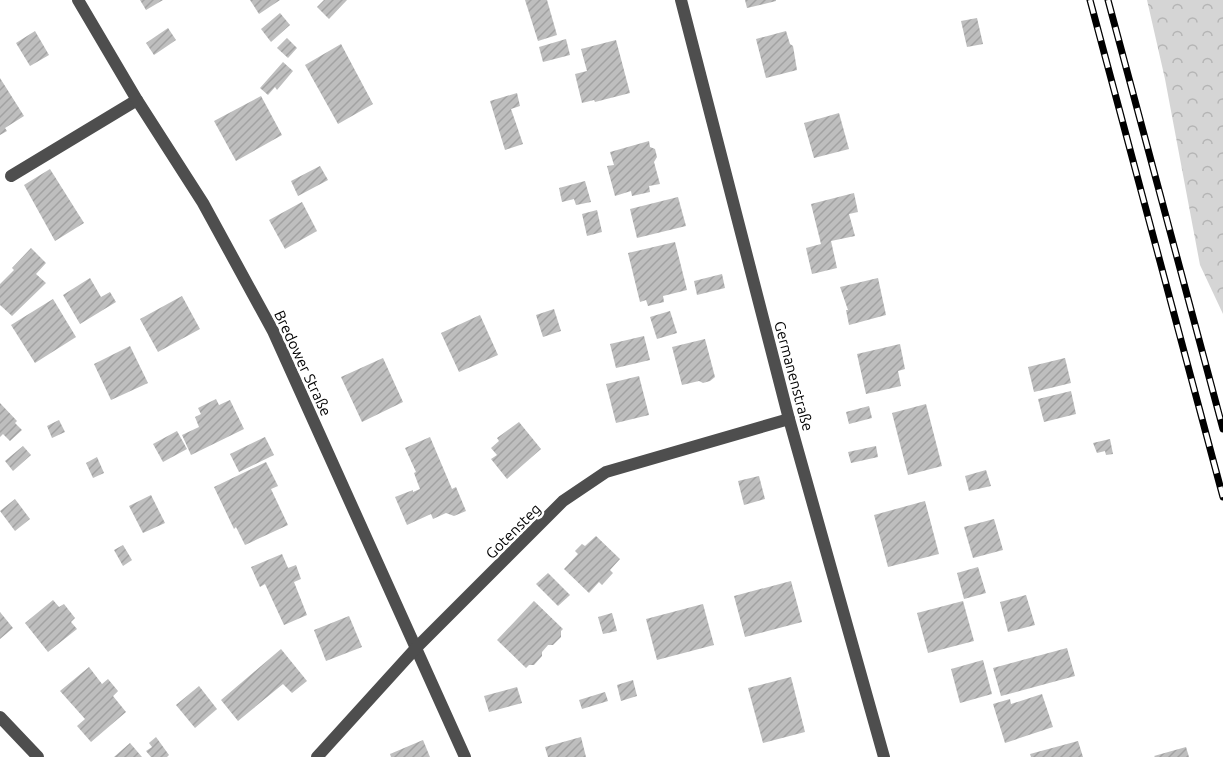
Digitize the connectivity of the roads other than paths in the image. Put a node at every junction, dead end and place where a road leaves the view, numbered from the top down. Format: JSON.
{"nodes":[{"id":1,"x":78,"y":0,"type":"edge"},
{"id":2,"x":681,"y":0,"type":"edge"},
{"id":3,"x":137,"y":100,"type":"junction"},
{"id":4,"x":11,"y":176,"type":"dead end"},
{"id":5,"x":789,"y":419,"type":"junction"},
{"id":6,"x":416,"y":648,"type":"junction"},
{"id":7,"x":0,"y":717,"type":"edge"},
{"id":8,"x":38,"y":757,"type":"edge"},
{"id":9,"x":317,"y":757,"type":"edge"},
{"id":10,"x":465,"y":757,"type":"edge"},
{"id":11,"x":884,"y":757,"type":"edge"}],
"edges":[{"from":1,"to":3,"type":"street","name":"Bredower Straße"},
{"from":2,"to":5,"type":"street","name":"Germanenstraße"},
{"from":3,"to":4,"type":"street"},
{"from":3,"to":6,"type":"street","name":"Bredower Straße"},
{"from":5,"to":6,"type":"street","name":"Gotensteg"},
{"from":5,"to":11,"type":"street","name":"Germanenstraße"},
{"from":6,"to":9,"type":"street","name":"Gotensteg"},
{"from":6,"to":10,"type":"street","name":"Bredower Straße"},
{"from":7,"to":8,"type":"street"}]}
